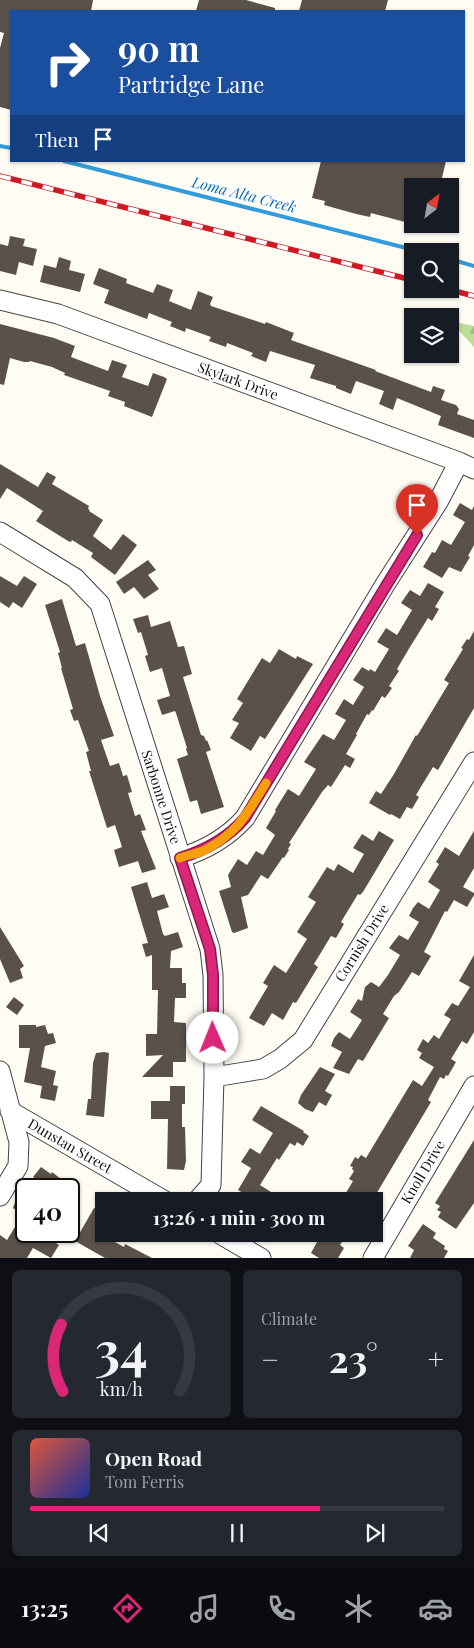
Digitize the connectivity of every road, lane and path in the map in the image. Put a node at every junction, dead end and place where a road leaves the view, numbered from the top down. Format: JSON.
{"nodes":[{"id":1,"x":0,"y":300,"type":"edge"},
{"id":2,"x":466,"y":466,"type":"edge"},
{"id":3,"x":0,"y":532,"type":"edge"},
{"id":4,"x":474,"y":762,"type":"edge"},
{"id":5,"x":180,"y":858,"type":"junction"},
{"id":6,"x":0,"y":1071,"type":"edge"},
{"id":7,"x":214,"y":1077,"type":"junction"},
{"id":8,"x":474,"y":1086,"type":"edge"},
{"id":9,"x":10,"y":1111,"type":"junction"},
{"id":10,"x":150,"y":1192,"type":"edge"},
{"id":11,"x":205,"y":1192,"type":"edge"},
{"id":12,"x":0,"y":1196,"type":"edge"},
{"id":13,"x":233,"y":1242,"type":"edge"},
{"id":14,"x":260,"y":1258,"type":"edge"},
{"id":15,"x":373,"y":1258,"type":"edge"}],
"edges":[{"from":1,"to":2,"type":"street","name":"Skylark Drive"},
{"from":2,"to":5,"type":"street"},
{"from":3,"to":5,"type":"street","name":"Sarbonne Drive"},
{"from":4,"to":7,"type":"street","name":"Cornish Drive"},
{"from":5,"to":7,"type":"street","name":"Sarbonne Drive"},
{"from":6,"to":9,"type":"street"},
{"from":7,"to":11,"type":"street","name":"Sarbonne Drive"},
{"from":8,"to":15,"type":"street","name":"Knoll Drive"},
{"from":9,"to":10,"type":"street","name":"Dunstan Street"},
{"from":9,"to":12,"type":"street"},
{"from":13,"to":14,"type":"street"}]}
